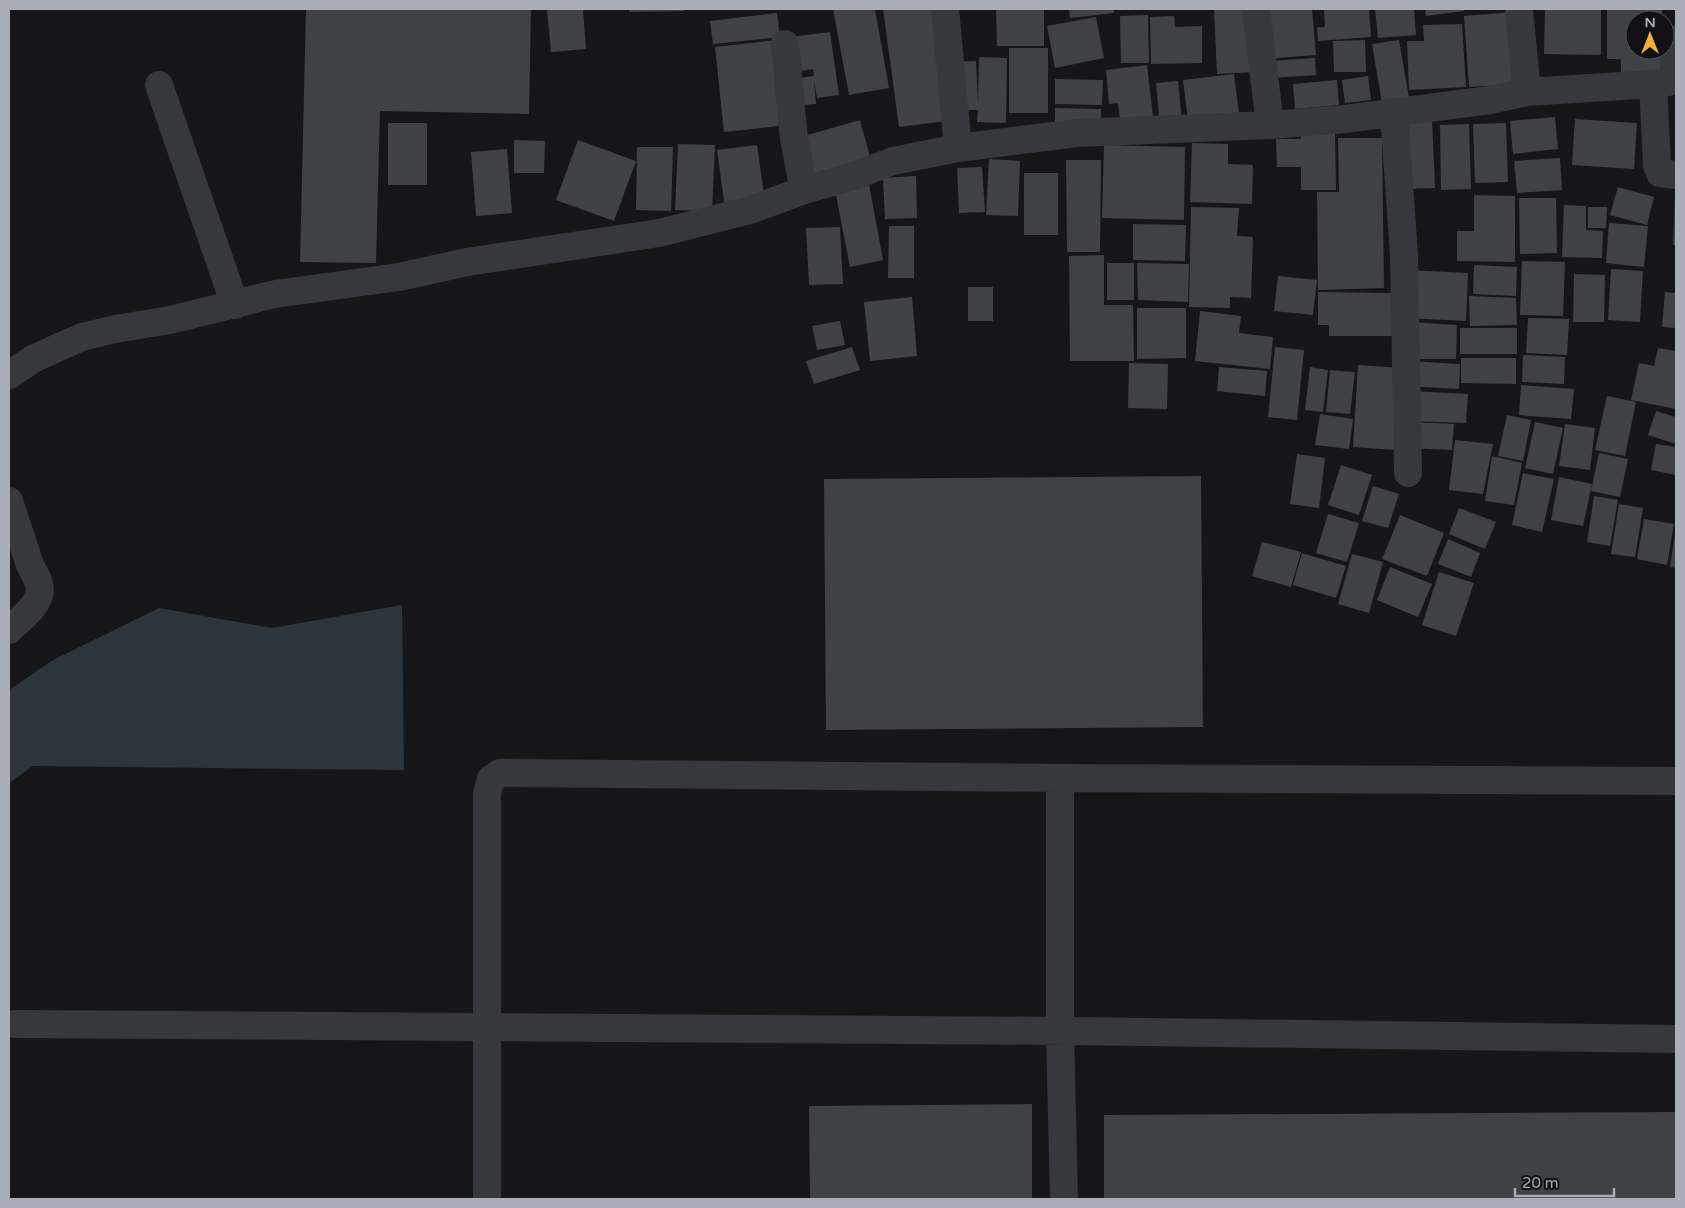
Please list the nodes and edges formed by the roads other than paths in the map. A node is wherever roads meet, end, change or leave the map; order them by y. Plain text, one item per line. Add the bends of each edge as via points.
1 (944, 9) edge
2 (1256, 9) edge
3 (1520, 9) edge
4 (1676, 40) edge
5 (785, 44) dead end
6 (1653, 84) junction
7 (159, 85) dead end
8 (1527, 92) junction
9 (1394, 113) junction
10 (1270, 125) junction
11 (958, 148) junction
12 (1676, 175) edge
13 (804, 190) junction
14 (235, 305) junction
15 (9, 375) edge
16 (1408, 473) dead end
17 (9, 501) edge
18 (9, 630) edge
19 (1060, 778) junction
20 (1676, 781) edge
21 (15, 1024) dead end
22 (488, 1026) junction
23 (1060, 1032) junction
24 (1676, 1039) edge
25 (487, 1199) edge
26 (1064, 1199) edge

1 - 11 street
2 - 10 street
3 - 8 street
4 - 6 street via 1674,78
5 - 13 street via 794,140
6 - 8 street
6 - 12 street via 1657,165 1660,173
7 - 14 street
8 - 9 street
9 - 10 street
9 - 16 street via 1404,254
10 - 11 street via 1077,133
11 - 13 street via 893,161
13 - 14 street via 750,210 659,233 467,262 399,277 275,294
14 - 15 street via 82,337 32,359
17 - 18 street via 40,593 36,602
19 - 20 street
19 - 22 street via 500,773 491,779 487,792
19 - 23 street
21 - 22 street
22 - 23 street
22 - 25 street
23 - 24 street
23 - 26 street

